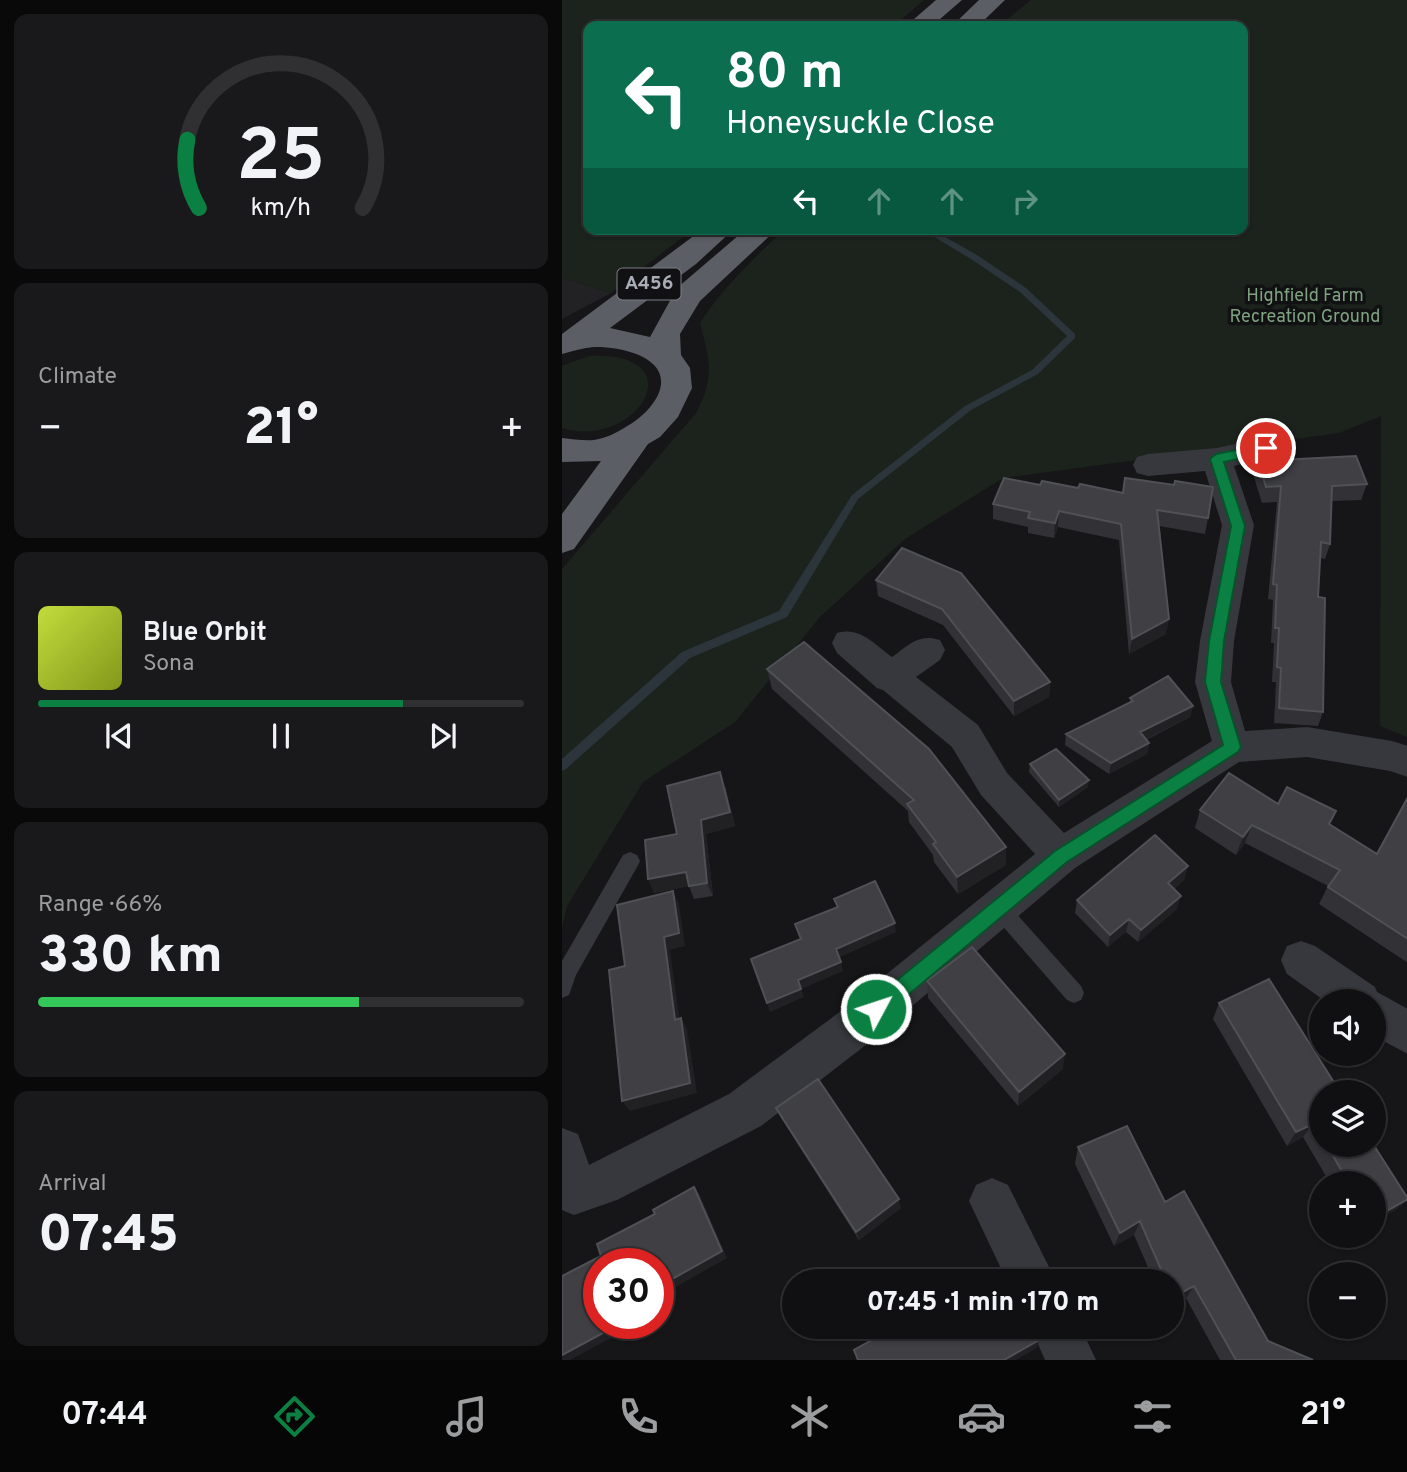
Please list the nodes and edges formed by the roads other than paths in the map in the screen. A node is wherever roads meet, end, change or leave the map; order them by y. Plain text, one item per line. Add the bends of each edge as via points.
1 (950, 0) edge
2 (993, 0) edge
3 (924, 21) edge
4 (970, 21) edge
5 (713, 235) edge
6 (756, 235) edge
7 (570, 341) edge
8 (666, 354) junction
9 (634, 440) junction
10 (1266, 448) dead end
11 (562, 450) edge
12 (1216, 459) junction
13 (1148, 465) dead end
14 (562, 540) edge
15 (849, 643) dead end
16 (928, 650) dead end
17 (889, 678) junction
18 (1232, 747) junction
19 (1407, 762) edge
20 (1061, 856) junction
21 (630, 861) dead end
22 (999, 908) junction
23 (1301, 961) dead end
24 (562, 988) edge
25 (1342, 989) edge
26 (1074, 993) dead end
27 (1386, 1019) edge
28 (1407, 1034) edge
29 (566, 1183) edge
30 (992, 1201) dead end
31 (1026, 1269) edge
32 (1060, 1339) edge
33 (1071, 1360) edge

1 - 3 highway
2 - 4 highway
5 - 7 highway, A456
6 - 8 highway, A456 via 687,295 665,334
7 - 8 highway via 613,337 641,342
8 - 9 highway via 677,375 675,400
9 - 11 highway via 601,449
9 - 14 highway
10 - 12 street
12 - 13 street
12 - 18 street via 1238,526 1213,682
15 - 17 street
16 - 17 street
17 - 20 street via 965,736 994,783
18 - 19 street via 1307,743
18 - 20 street
20 - 22 street
21 - 24 lane
22 - 26 lane
22 - 29 street via 745,1110 601,1184
23 - 25 street
27 - 28 street
30 - 31 street
32 - 33 street

